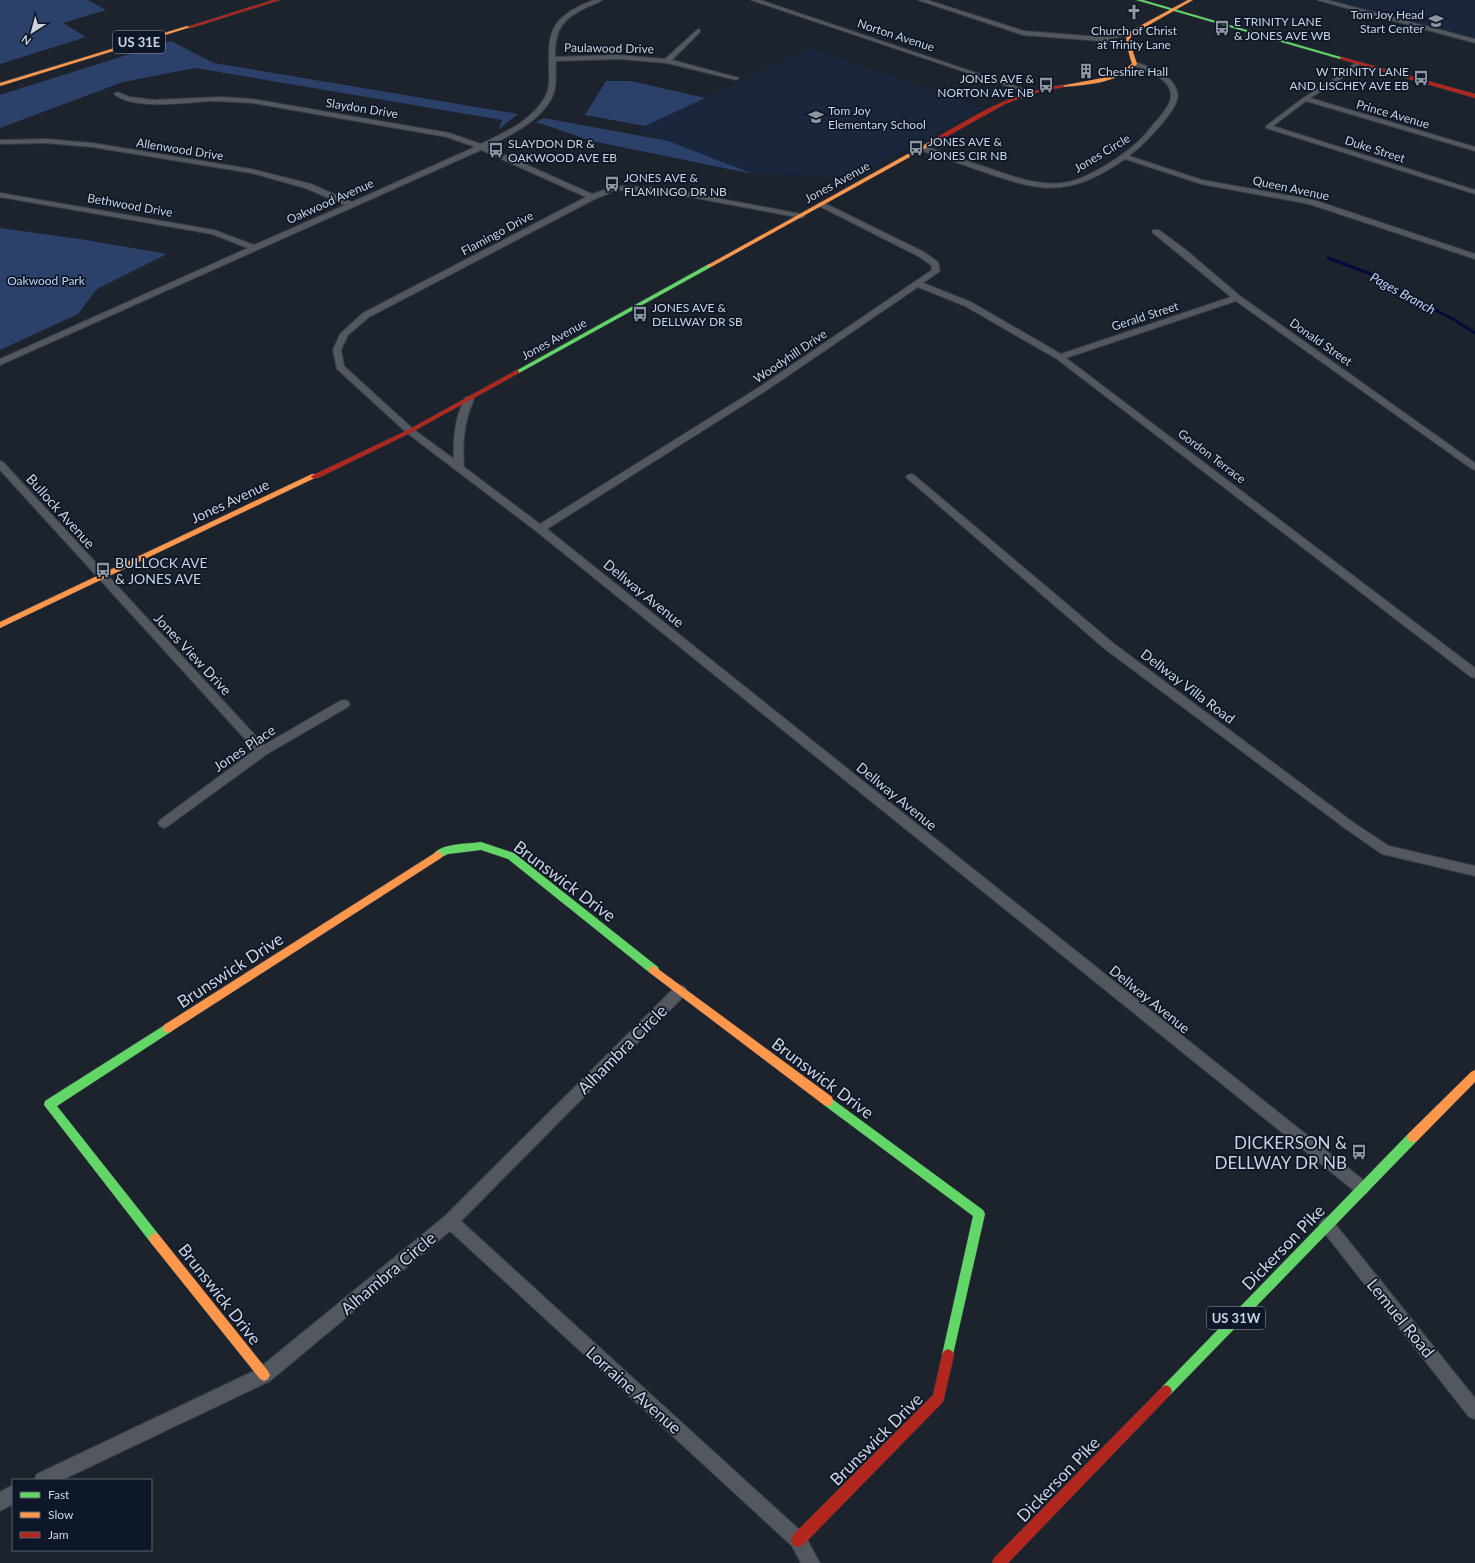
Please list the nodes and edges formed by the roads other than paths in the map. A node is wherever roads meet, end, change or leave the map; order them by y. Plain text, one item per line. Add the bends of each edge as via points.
1 (248, 0) edge
2 (278, 0) edge
3 (599, 0) edge
4 (754, 0) edge
5 (921, 0) edge
6 (1138, 0) edge
7 (1191, 0) edge
8 (1320, 0) edge
9 (1173, 10) junction
10 (698, 31) dead end
11 (1129, 34) junction
12 (1100, 38) junction
13 (1475, 41) edge
14 (1128, 48) junction
15 (53, 59) dead end
16 (553, 59) junction
17 (667, 61) junction
18 (1358, 63) junction
19 (1135, 64) junction
20 (736, 78) dead end
21 (0, 85) edge
22 (1030, 92) junction
23 (116, 94) dead end
24 (1475, 96) edge
25 (1305, 99) junction
26 (0, 142) edge
27 (480, 147) junction
28 (922, 148) junction
29 (1475, 149) edge
30 (1123, 156) junction
31 (1475, 192) edge
32 (0, 195) edge
33 (592, 197) junction
34 (822, 204) junction
35 (352, 205) junction
36 (800, 216) junction
37 (1156, 232) dead end
38 (254, 248) junction
39 (1475, 257) edge
40 (918, 284) junction
41 (1237, 298) junction
42 (1060, 357) junction
43 (0, 362) edge
44 (469, 399) junction
45 (410, 431) junction
46 (0, 464) edge
47 (1475, 467) edge
48 (459, 468) junction
49 (910, 477) dead end
50 (540, 529) junction
51 (102, 577) junction
52 (0, 625) edge
53 (1475, 674) edge
54 (344, 704) dead end
55 (263, 751) junction
56 (164, 823) dead end
57 (1475, 871) edge
58 (680, 991) junction
59 (1475, 1075) edge
60 (1362, 1188) junction
61 (450, 1221) junction
62 (1327, 1225) junction
63 (264, 1375) junction
64 (1475, 1411) edge
65 (45, 1479) edge
66 (12, 1495) edge
67 (0, 1502) edge
68 (798, 1540) junction
69 (812, 1563) edge
70 (999, 1563) edge

1 - 15 main road, US 31E
2 - 21 main road, US 31E
3 - 16 street, Oakwood Avenue via 578,10 555,30
4 - 22 street, Norton Avenue
5 - 12 street via 1023,33
6 - 9 main road
7 - 9 main road
8 - 13 street
9 - 11 main road
9 - 18 main road
10 - 17 street
11 - 12 street
11 - 14 main road via 1126,41
12 - 14 street
14 - 19 main road via 1135,56
16 - 17 street, Paulawood Drive via 618,57
16 - 27 street, Oakwood Avenue via 551,93 541,107 522,125
17 - 20 street, Paulawood Drive
18 - 24 main road
18 - 25 street
19 - 22 main road, Jones Avenue via 1125,73 1108,78
19 - 30 street, Jones Circle via 1167,81 1174,90 1174,97 1170,107 1143,141
22 - 28 main road, Jones Avenue via 1001,104
23 - 27 street, Slaydon Drive via 143,102 222,99 252,101 449,135
25 - 29 street, Prince Avenue
25 - 31 street, Duke Street via 1268,127
26 - 35 street, Allenwood Drive via 46,141 92,145 251,171 308,186
27 - 33 street, Slaydon Drive
27 - 35 street, Oakwood Avenue
28 - 30 street, Jones Circle via 1023,182 1054,186 1071,184 1088,177
28 - 34 main road, Jones Avenue
30 - 39 street, Queen Avenue via 1201,182 1311,202
32 - 38 street, Bethwood Drive via 214,232
33 - 36 street, Flamingo Drive via 616,188 664,190
33 - 45 street, Flamingo Drive via 366,315 344,334 337,350 340,367
34 - 36 main road, Jones Avenue
34 - 40 street, Woodyhill Drive via 922,254 935,264 936,271
35 - 38 street, Oakwood Avenue
36 - 44 main road, Jones Avenue
37 - 41 street, Donald Street
38 - 43 street, Oakwood Avenue
40 - 42 street, Gordon Terrace via 968,304
40 - 50 street, Woodyhill Drive via 764,388
41 - 42 street, Gerald Street
41 - 47 street, Donald Street
42 - 53 street, Gordon Terrace
44 - 45 main road, Jones Avenue
44 - 48 street via 460,422 457,447
45 - 48 street, Dellway Avenue
45 - 51 main road, Jones Avenue
46 - 51 street, Bullock Avenue
48 - 50 street, Dellway Avenue
49 - 57 street, Dellway Villa Road via 1109,646 1356,830 1386,850
50 - 60 street, Dellway Avenue
51 - 52 main road, Jones Avenue
51 - 55 street, Jones View Drive
54 - 55 street, Jones Place
55 - 56 street, Jones Place
58 - 61 street, Alhambra Circle
58 - 63 main road, Brunswick Drive via 511,856 482,846 446,850 49,1105
58 - 68 main road, Brunswick Drive via 979,1214 939,1398
59 - 60 main road, Dickerson Pike / US 31W
60 - 62 main road, Dickerson Pike / US 31W
61 - 63 street, Alhambra Circle
61 - 68 street, Lorraine Avenue
62 - 64 street, Lemuel Road
62 - 70 main road, Dickerson Pike / US 31W
63 - 65 street, Alhambra Circle
66 - 67 street
68 - 69 street, Lorraine Avenue

